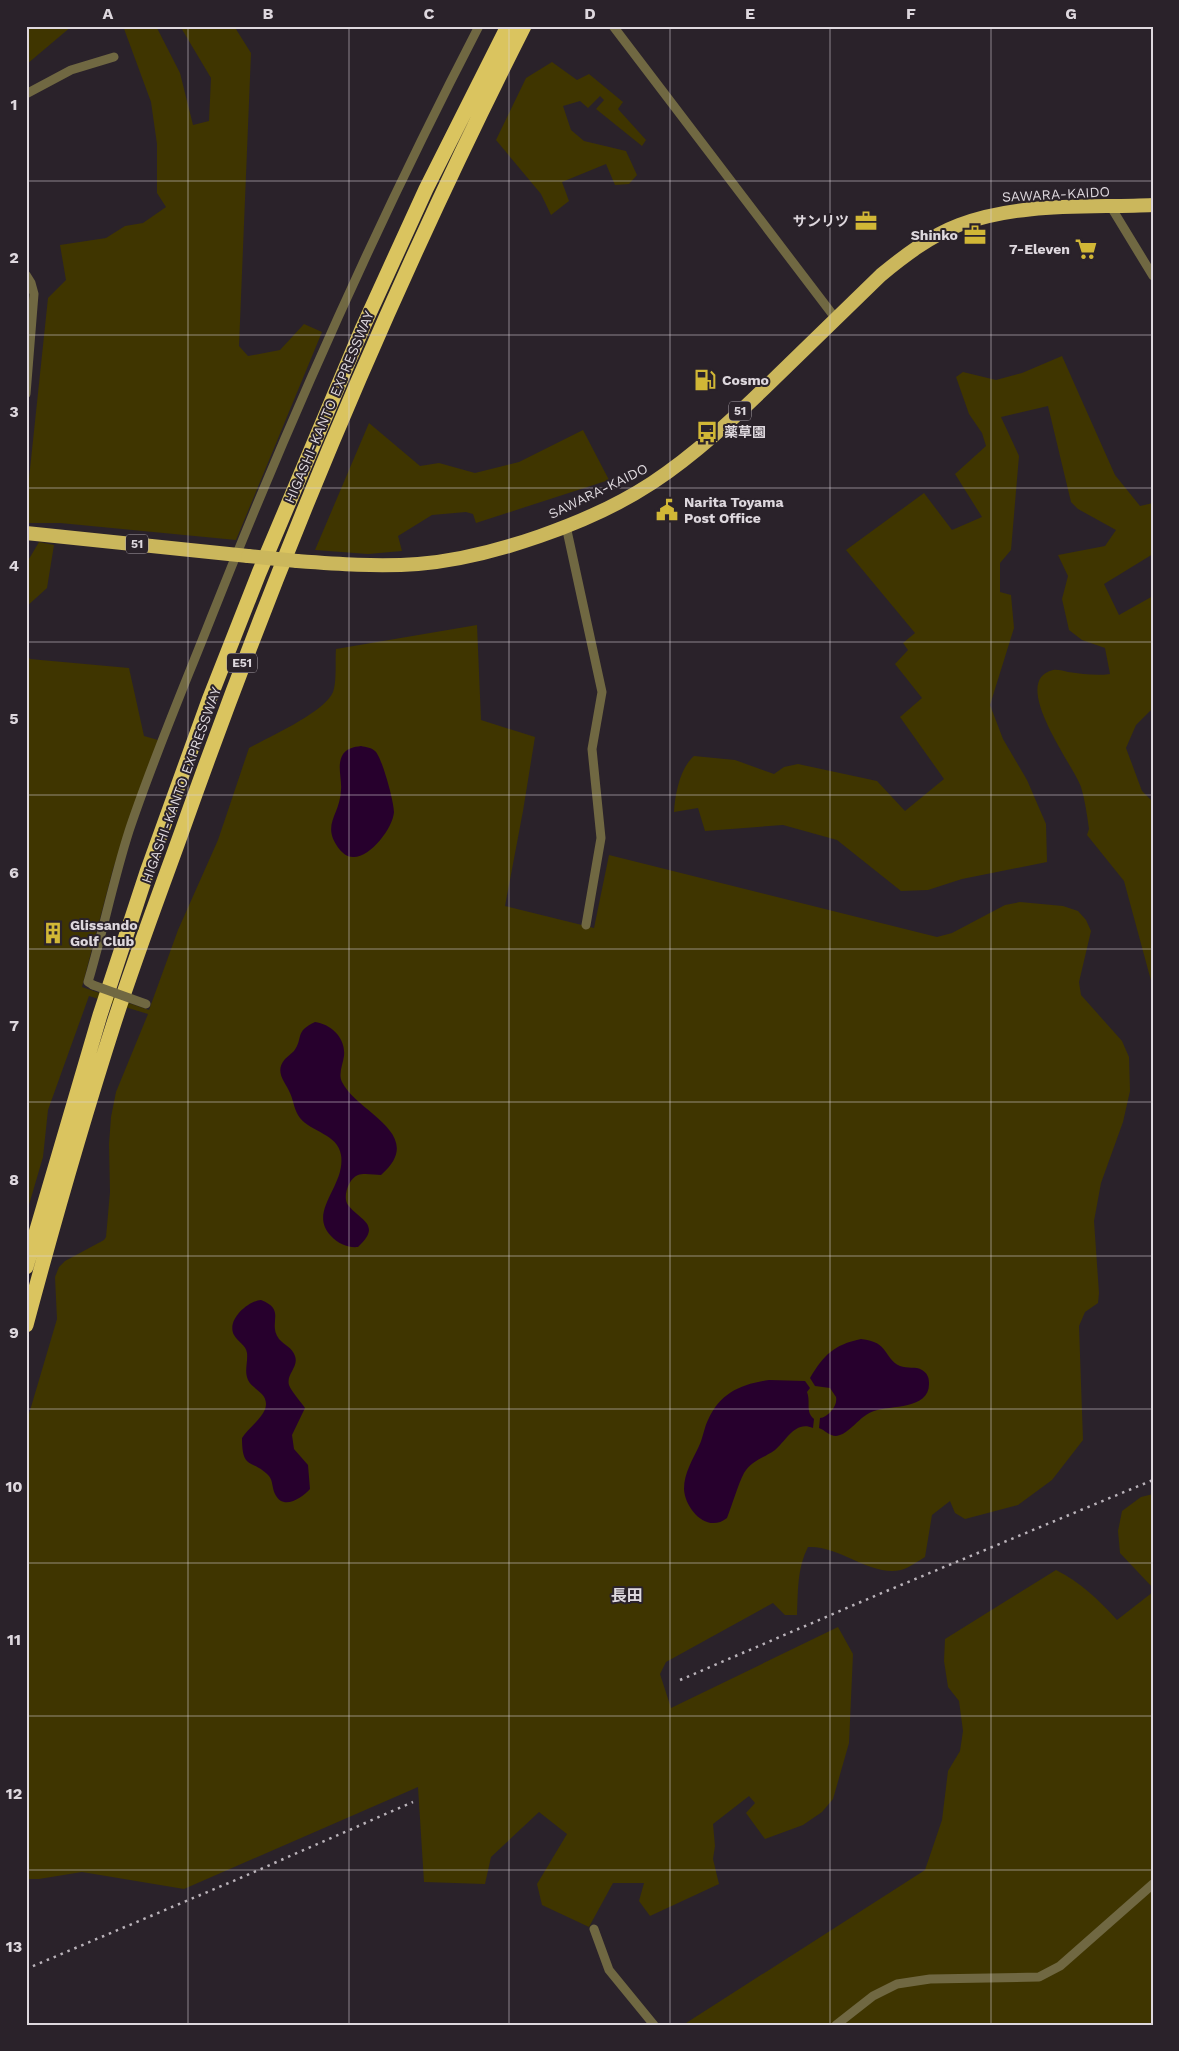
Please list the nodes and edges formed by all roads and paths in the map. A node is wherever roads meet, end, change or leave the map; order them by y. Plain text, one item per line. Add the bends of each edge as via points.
1 (479, 26) edge
2 (508, 26) edge
3 (524, 26) edge
4 (613, 26) edge
5 (114, 57) dead end
6 (26, 94) edge
7 (1153, 205) edge
8 (1110, 207) junction
9 (26, 275) edge
10 (1153, 276) edge
11 (836, 318) junction
12 (26, 394) edge
13 (566, 526) junction
14 (26, 533) edge
15 (242, 555) junction
16 (586, 925) dead end
17 (146, 1004) dead end
18 (26, 1267) edge
19 (26, 1325) edge
20 (1153, 1884) edge
21 (594, 1929) dead end
22 (654, 2025) edge
23 (836, 2025) edge

1 - 15 street via 346,298
2 - 18 highway, HIGASHI-KANTO EXPRESSWAY / E51 via 426,189 363,327 234,637 147,872 100,1015
3 - 19 highway, HIGASHI-KANTO EXPRESSWAY / E51 via 378,332 251,640 115,1019
4 - 11 street
5 - 6 street via 71,70
7 - 8 highway, SAWARA-KAIDO / 51
8 - 10 street
8 - 11 highway, SAWARA-KAIDO / 51 via 1019,210 957,226 899,260
9 - 12 street via 34,294
11 - 13 highway, SAWARA-KAIDO / 51 via 730,421 679,464 651,484
13 - 15 highway, SAWARA-KAIDO / 51, bridge via 511,545 418,564 349,565
13 - 16 street via 602,692 592,749 601,838
14 - 15 highway, SAWARA-KAIDO / 51
15 - 17 street, bridge via 129,832 88,982
20 - 23 street via 1060,1966 1039,1977 930,1979 897,1984 873,1996
21 - 22 street via 608,1970

